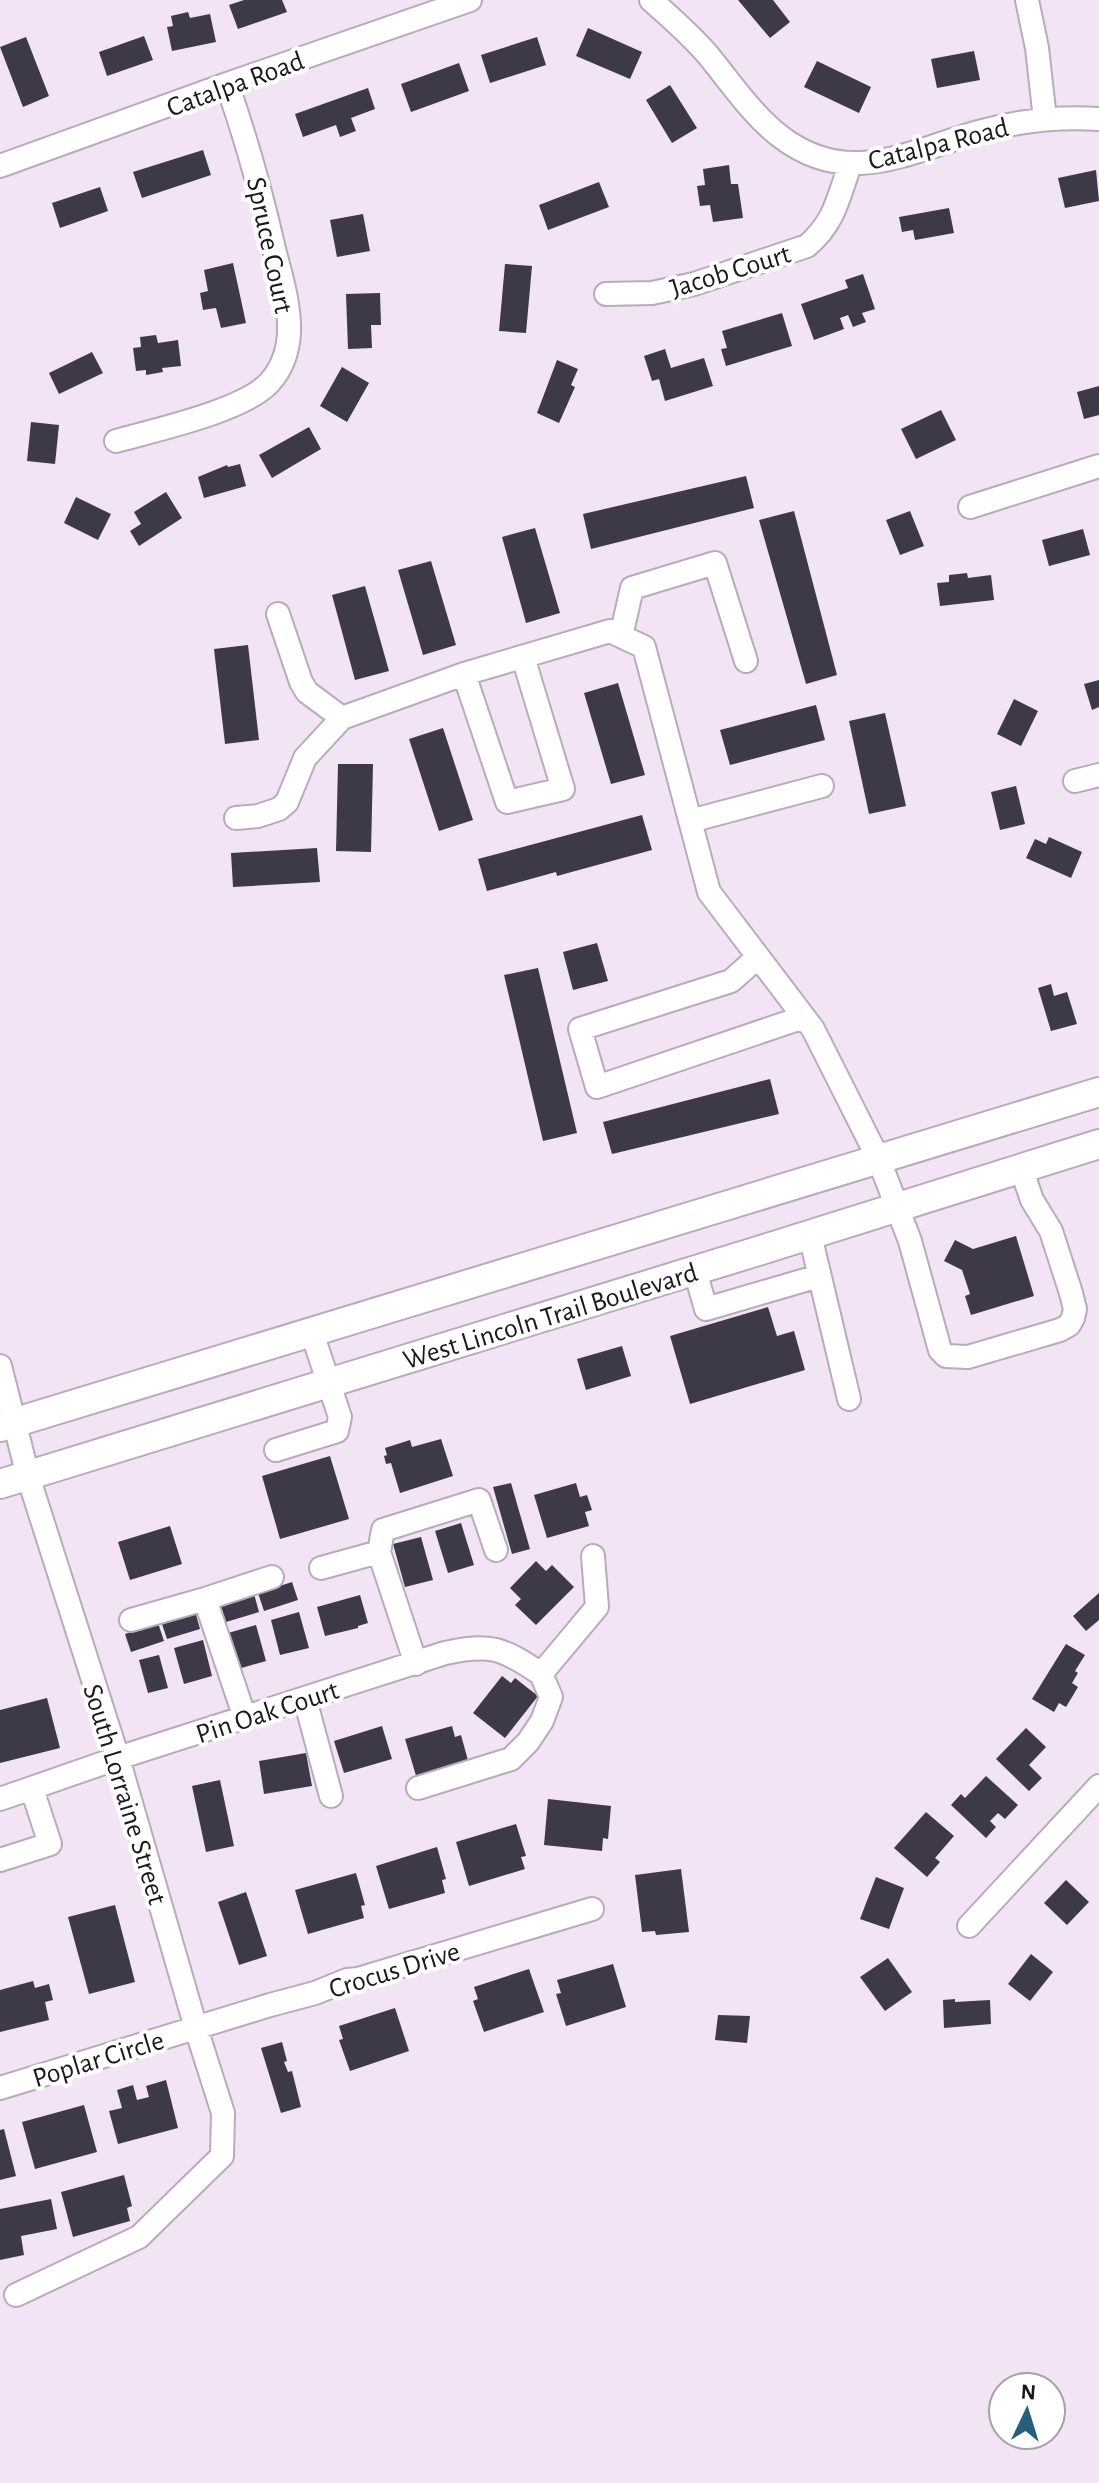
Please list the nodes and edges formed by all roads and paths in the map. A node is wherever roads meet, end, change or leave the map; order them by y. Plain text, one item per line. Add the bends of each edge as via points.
1 (470, 0) edge
2 (651, 0) edge
3 (1027, 0) edge
4 (227, 84) junction
5 (1045, 119) junction
6 (1099, 119) edge
7 (850, 165) junction
8 (0, 166) edge
9 (606, 294) dead end
10 (116, 441) dead end
11 (1099, 466) edge
12 (970, 507) dead end
13 (278, 614) dead end
14 (621, 636) junction
15 (523, 657) junction
16 (746, 661) dead end
17 (464, 674) junction
18 (342, 718) junction
19 (1099, 775) edge
20 (1075, 781) dead end
21 (822, 786) dead end
22 (236, 818) dead end
23 (690, 821) junction
24 (758, 957) junction
25 (804, 1017) junction
26 (1099, 1092) edge
27 (1099, 1144) edge
28 (879, 1160) junction
29 (1021, 1168) junction
30 (896, 1208) junction
31 (810, 1235) junction
32 (695, 1271) junction
33 (819, 1276) junction
34 (312, 1333) junction
35 (0, 1366) edge
36 (328, 1383) junction
37 (849, 1399) dead end
38 (8, 1425) edge
39 (276, 1450) dead end
40 (28, 1476) junction
41 (0, 1484) edge
42 (496, 1550) dead end
43 (379, 1552) junction
44 (593, 1556) dead end
45 (321, 1568) dead end
46 (272, 1577) dead end
47 (205, 1599) junction
48 (131, 1620) dead end
49 (416, 1664) junction
50 (541, 1674) junction
51 (305, 1699) junction
52 (245, 1718) junction
53 (118, 1758) junction
54 (1099, 1786) edge
55 (418, 1788) dead end
56 (32, 1789) junction
57 (331, 1796) dead end
58 (0, 1799) edge
59 (0, 1860) edge
60 (592, 1909) dead end
61 (969, 1926) dead end
62 (196, 2028) junction
63 (0, 2088) edge
64 (16, 2295) dead end

1 - 4 street, Catalpa Road
2 - 7 street, Catalpa Road via 687,32 779,136 825,161
3 - 5 street
4 - 8 street, Catalpa Road
4 - 10 street, Spruce Court via 250,150 282,279 287,351 268,384 237,405
5 - 6 street, Catalpa Road
5 - 7 street, Catalpa Road via 978,132 876,163
7 - 9 street, Jacob Court via 830,222 807,246 694,284 652,293
11 - 12 street
13 - 18 street via 307,692
14 - 15 street via 610,631
14 - 16 street via 632,588 715,563
14 - 23 street via 644,647
15 - 17 street
15 - 17 street via 563,789 507,802
17 - 18 street
18 - 22 street via 305,758 287,802 258,816
19 - 20 street
21 - 23 street
23 - 24 street via 709,892
24 - 25 street
24 - 25 street via 731,981 580,1029 597,1087
25 - 28 street
26 - 28 main road, West Lincoln Trail Boulevard
27 - 29 main road, West Lincoln Trail Boulevard
28 - 30 street
28 - 34 main road, West Lincoln Trail Boulevard
29 - 30 main road, West Lincoln Trail Boulevard
29 - 30 street via 1051,1231 1075,1309 1069,1325 1060,1330 968,1357 946,1356
30 - 31 main road, West Lincoln Trail Boulevard
31 - 32 main road, West Lincoln Trail Boulevard
31 - 33 street
32 - 33 street via 706,1309
32 - 36 main road, West Lincoln Trail Boulevard
33 - 37 street
34 - 36 street
34 - 38 main road, West Lincoln Trail Boulevard
35 - 38 street, South Lorraine Street
36 - 39 street via 340,1417 337,1431
36 - 40 main road, West Lincoln Trail Boulevard
38 - 40 street, South Lorraine Street
40 - 41 main road, West Lincoln Trail Boulevard
40 - 53 street, South Lorraine Street
42 - 43 street via 479,1500 383,1530
43 - 45 street
43 - 49 street
44 - 50 street via 597,1607
46 - 47 street
47 - 48 street
47 - 52 street
49 - 50 street, Pin Oak Court via 475,1647 499,1650
49 - 51 street, Pin Oak Court
50 - 55 street via 551,1697 542,1721 511,1759
51 - 52 street, Pin Oak Court
51 - 57 street
52 - 53 street, Pin Oak Court
53 - 56 street, Pin Oak Court
53 - 62 street, South Lorraine Street
54 - 61 street
56 - 58 street, Pin Oak Court
56 - 59 street via 50,1844
60 - 62 street, Crocus Drive
62 - 63 street, Poplar Circle
62 - 64 street, South Lorraine Street via 223,2113 222,2156 139,2237

